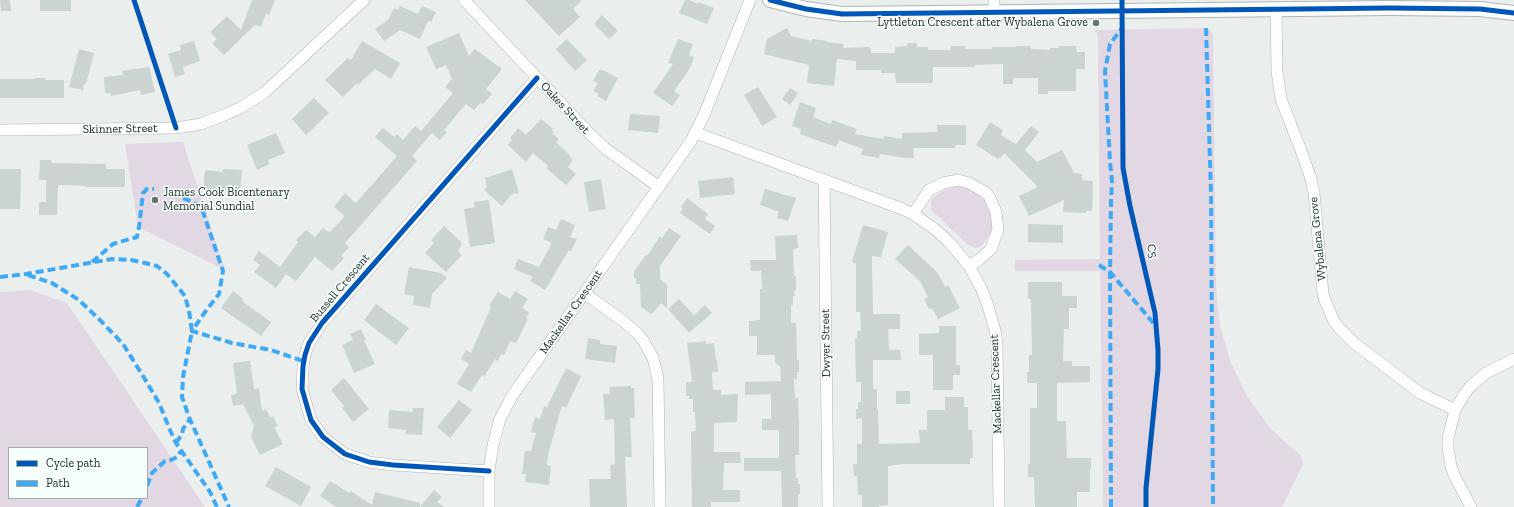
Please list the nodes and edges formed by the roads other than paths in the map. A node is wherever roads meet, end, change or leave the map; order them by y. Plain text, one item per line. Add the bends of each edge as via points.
1 (364, 0) edge
2 (464, 0) edge
3 (750, 0) edge
4 (770, 0) edge
5 (1390, 4) edge
6 (994, 6) edge
7 (1276, 9) junction
8 (1514, 13) edge
9 (537, 78) junction
10 (0, 130) edge
11 (696, 132) junction
12 (824, 179) junction
13 (659, 187) junction
14 (913, 214) junction
15 (969, 266) junction
16 (584, 293) junction
17 (1514, 359) edge
18 (1455, 410) junction
19 (489, 471) junction
20 (489, 507) edge
21 (660, 507) edge
22 (828, 507) edge
23 (999, 507) edge
24 (1471, 507) edge

1 - 10 street, Skinner Street via 264,92 240,108 201,124 176,128
2 - 9 street, Oakes Street
3 - 11 street, Mackellar Crescent
4 - 6 street via 842,14
5 - 7 street
5 - 8 street
6 - 7 street via 1139,11
7 - 18 street, Wybalena Grove via 1277,71 1281,99 1311,179 1323,294 1334,321 1354,343 1420,393
9 - 13 street, Oakes Street via 606,149
9 - 19 street, Bussell Crescent via 322,323 309,343 303,366 302,389 311,420 323,437 345,454 369,462 393,465
11 - 12 street, Mackellar Crescent
11 - 13 street, Mackellar Crescent
12 - 14 street, Mackellar Crescent
12 - 22 street, Dwyer Street
13 - 16 street, Mackellar Crescent
14 - 15 street, Mackellar Crescent via 936,230
14 - 15 street via 930,190 943,183 958,180 985,192 996,212 998,230 991,249
15 - 23 street, Mackellar Crescent via 987,303 997,345
16 - 19 street, Mackellar Crescent via 512,396 498,426
16 - 21 street via 637,333 653,358 658,378
17 - 18 street via 1486,374 1471,386
18 - 24 street via 1448,448 1454,475
19 - 20 street, Mackellar Crescent

